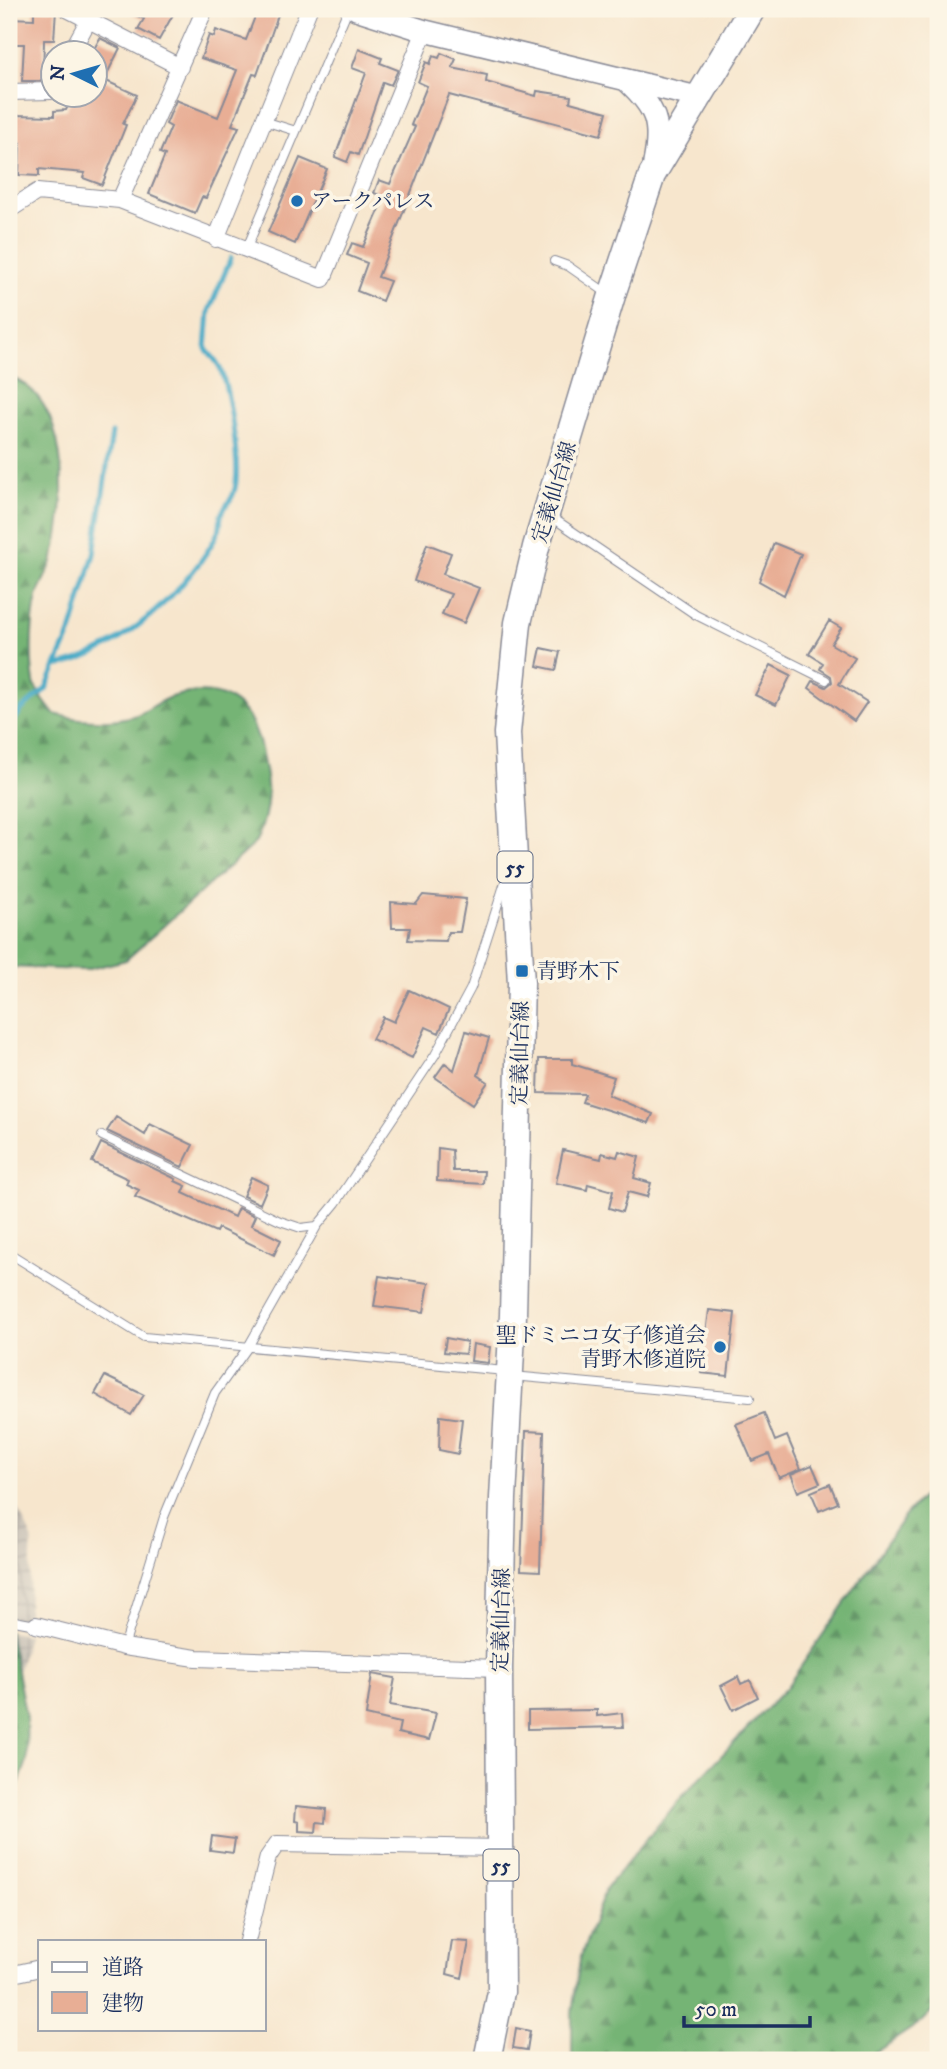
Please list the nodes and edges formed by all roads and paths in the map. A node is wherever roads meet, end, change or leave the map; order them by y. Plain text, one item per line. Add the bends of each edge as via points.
1 (67, 9) edge
2 (205, 9) edge
3 (309, 9) edge
4 (348, 9) edge
5 (356, 9) edge
6 (752, 9) edge
7 (88, 21) junction
8 (425, 31) junction
9 (79, 38) edge
10 (180, 67) junction
11 (625, 79) junction
12 (38, 91) edge
13 (9, 92) edge
14 (697, 97) junction
15 (264, 121) junction
16 (296, 131) junction
17 (652, 175) junction
18 (120, 200) junction
19 (9, 210) edge
20 (216, 239) junction
21 (246, 250) junction
22 (554, 261) dead end
23 (612, 296) junction
24 (547, 513) junction
25 (826, 680) dead end
26 (514, 854) junction
27 (102, 1136) dead end
28 (317, 1227) junction
29 (9, 1253) edge
30 (248, 1347) junction
31 (510, 1373) junction
32 (750, 1398) dead end
33 (9, 1620) edge
34 (36, 1625) joint
35 (124, 1647) junction
36 (499, 1668) junction
37 (501, 1848) junction
38 (247, 1940) edge
39 (38, 1968) edge
40 (9, 1975) edge
41 (487, 2060) edge

1 - 7 street
2 - 10 street
3 - 15 street
4 - 16 lane
5 - 8 street
6 - 14 main road, 定義仙台線 / 55
7 - 9 street
7 - 10 street
8 - 11 street
8 - 21 street via 323,279
10 - 18 street
11 - 14 street
11 - 17 street via 645,98 657,120 659,137
12 - 13 street
14 - 17 main road, 定義仙台線 / 55
15 - 16 lane
15 - 20 street
16 - 21 lane
17 - 23 main road, 定義仙台線 / 55
18 - 19 street via 37,192
18 - 20 street
20 - 21 street
22 - 23 lane
23 - 24 main road, 定義仙台線 / 55
24 - 25 lane via 696,615
24 - 26 main road, 定義仙台線 / 55 via 518,623 513,669 507,733
26 - 28 lane via 471,988 435,1055
26 - 31 main road, 定義仙台線 / 55 via 521,983
27 - 28 lane via 280,1221 301,1228
28 - 30 lane
29 - 30 lane via 144,1337
30 - 31 lane
30 - 35 lane via 215,1393 179,1480
31 - 32 lane
31 - 36 main road, 定義仙台線 / 55
33 - 34 lane
34 - 35 street
35 - 36 street via 196,1658
36 - 37 main road, 定義仙台線 / 55
37 - 38 street via 277,1844 268,1857
37 - 41 main road, 定義仙台線 / 55 via 501,1992
39 - 40 street

